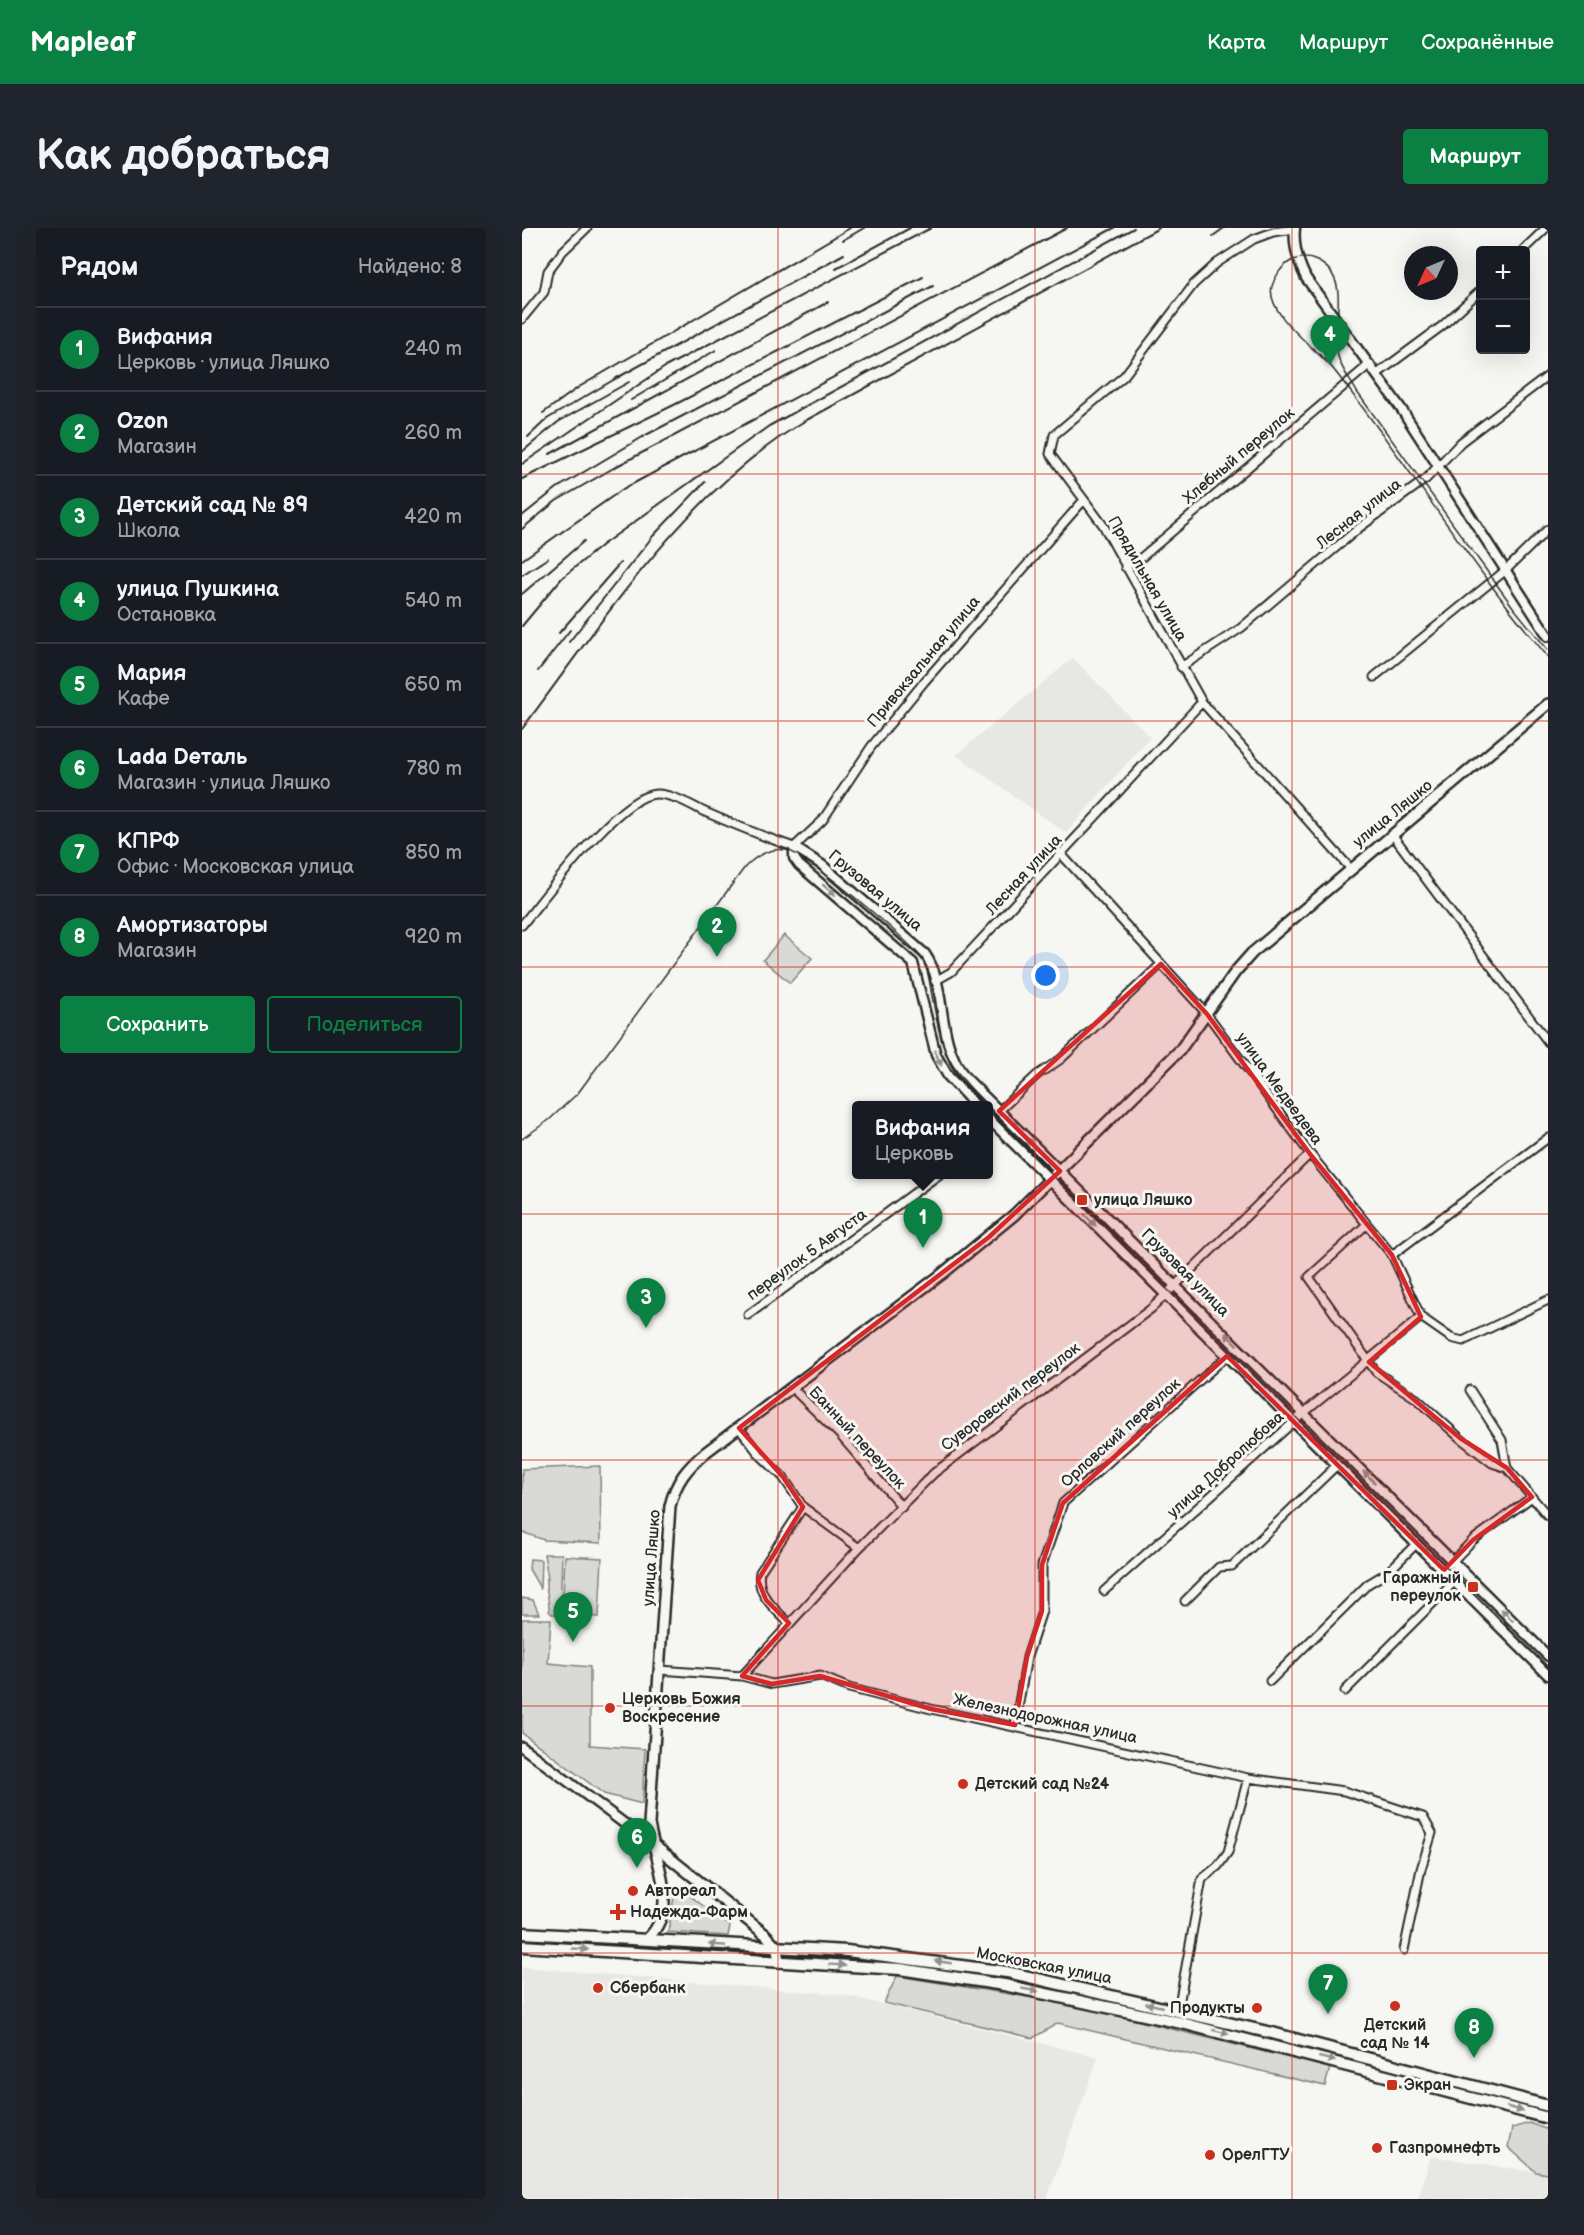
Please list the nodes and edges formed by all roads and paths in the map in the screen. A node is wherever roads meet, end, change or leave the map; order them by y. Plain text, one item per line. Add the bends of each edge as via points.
1 (587, 228) edge
2 (1546, 228) edge
3 (1295, 229) edge
4 (1527, 246) edge
5 (1476, 295) edge
6 (522, 319) edge
7 (1370, 364) junction
8 (1377, 374) junction
9 (1548, 376) edge
10 (1438, 465) junction
11 (1083, 501) junction
12 (1548, 529) edge
13 (1125, 567) junction
14 (1506, 570) junction
15 (1545, 629) edge
16 (1548, 636) edge
17 (1182, 667) junction
18 (1374, 677) dead end
19 (1202, 702) junction
20 (1548, 704) edge
21 (1392, 834) junction
22 (794, 847) junction
23 (1061, 854) junction
24 (1350, 868) junction
25 (522, 925) edge
26 (1161, 964) junction
27 (935, 981) junction
28 (1207, 1014) junction
29 (1548, 1042) edge
30 (971, 1101) edge
31 (989, 1101) edge
32 (993, 1105) edge
33 (999, 1111) junction
34 (993, 1127) edge
35 (1548, 1138) edge
36 (1310, 1154) junction
37 (1060, 1171) junction
38 (933, 1179) edge
39 (1050, 1181) junction
40 (1366, 1225) junction
41 (1392, 1255) junction
42 (1177, 1286) junction
43 (1166, 1296) junction
44 (1548, 1300) edge
45 (748, 1315) dead end
46 (1421, 1317) junction
47 (1227, 1356) junction
48 (1369, 1362) junction
49 (792, 1388) junction
50 (1470, 1390) dead end
51 (1305, 1412) junction
52 (1294, 1422) junction
53 (739, 1428) junction
54 (1337, 1464) junction
55 (1507, 1468) junction
56 (1532, 1497) junction
57 (902, 1506) junction
58 (803, 1507) junction
59 (1548, 1516) edge
60 (1416, 1544) junction
61 (859, 1548) junction
62 (1453, 1560) junction
63 (1444, 1570) junction
64 (1455, 1581) junction
65 (1104, 1591) dead end
66 (1185, 1601) dead end
67 (789, 1623) junction
68 (1548, 1656) edge
69 (660, 1670) junction
70 (1548, 1675) edge
71 (742, 1676) junction
72 (1270, 1681) dead end
73 (1345, 1691) dead end
74 (1015, 1725) junction
75 (522, 1747) edge
76 (1248, 1778) junction
77 (653, 1845) junction
78 (522, 1933) edge
79 (647, 1939) junction
80 (522, 1946) edge
81 (776, 1946) junction
82 (1404, 1950) dead end
83 (779, 1960) junction
84 (1178, 2010) junction
85 (1271, 2039) junction
86 (1548, 2106) edge
87 (1548, 2118) edge

1 - 6 street via 548,271 544,292
2 - 4 street
3 - 7 street via 1298,258 1306,278
3 - 11 street, Прядильная улица via 1254,239 1218,263 1170,312 1124,376 1054,435 1050,453
5 - 8 street via 1442,326
7 - 8 street
7 - 13 street, Хлебный переулок via 1142,557
8 - 10 street
9 - 10 street, Лесная улица via 1461,442
10 - 14 street
10 - 17 street, Лесная улица via 1426,479 1359,528 1241,628
11 - 13 street, Прядильная улица via 1103,525
11 - 22 street, Привокзальная улица via 924,682 871,747 822,821
12 - 14 street
13 - 17 street, Прядильная улица
14 - 15 street
14 - 18 street
15 - 16 street
17 - 19 street, Прядильная улица
19 - 23 street, Лесная улица
19 - 24 street, Прядильная улица
20 - 21 main road, улица Ляшко
21 - 24 main road, улица Ляшко
21 - 29 street
22 - 25 street via 674,798 657,793 642,797 595,836
22 - 27 street, Грузовая улица via 822,865 918,947 930,961
22 -> 30 street, Грузовая улица via 799,865 913,963 936,1055 948,1076
23 - 26 street, улица Медведева
23 - 27 street, Лесная улица via 951,972
24 - 28 main road, улица Ляшко via 1252,953
26 - 28 street, улица Медведева
26 - 33 street via 1061,1059 1036,1075
27 - 31 street, Грузовая улица via 953,1061
28 - 36 street, улица Медведева
28 - 37 main road, улица Ляшко via 1180,1050
32 - 33 street, Грузовая улица
37 -> 33 street, Грузовая улица
34 - 39 street, Грузовая улица
35 - 41 street
36 - 40 street, улица Медведева
36 - 42 street, Суворовский переулок
37 - 39 main road, улица Ляшко
37 - 42 street, Грузовая улица
38 - 45 street, переулок 5 Августа
39 -> 43 street, Грузовая улица
39 - 49 main road, улица Ляшко via 989,1237
40 - 41 street, улица Медведева
40 - 48 street via 1309,1277
41 - 46 street, улица Медведева
42 - 43 street, Суворовский переулок
51 -> 42 street, Грузовая улица
43 - 47 street, Грузовая улица
43 - 57 street, Суворовский переулок via 934,1473
44 - 46 street, улица Медведева via 1463,1341 1451,1338
46 - 48 street, улица Добролюбова
47 - 52 street, Грузовая улица
47 - 74 street, Орловский переулок via 1063,1503 1042,1564 1042,1611 1027,1657
48 - 51 street, улица Добролюбова
48 - 55 street via 1383,1378 1417,1399 1460,1438 1492,1462
49 - 53 main road, улица Ляшко
49 - 57 street, Банный переулок via 839,1434
50 - 55 street via 1503,1440
51 - 52 street, улица Добролюбова
62 -> 51 street, Грузовая улица
52 - 54 street, Грузовая улица
52 - 65 street, улица Добролюбова
53 - 58 street via 783,1477
53 - 69 main road, улица Ляшко via 694,1462 678,1479 674,1490
54 - 60 street, Грузовая улица
54 - 66 street via 1232,1566 1219,1567
55 - 56 street
56 - 59 street
56 - 62 street via 1473,1540
57 - 61 street, Суворовский переулок
58 - 61 street
58 - 67 street via 758,1580 766,1600
60 - 63 street, Грузовая улица
60 - 72 street via 1388,1572 1368,1584
61 - 67 street, Суворовский переулок
62 - 63 street
68 -> 62 street, Грузовая улица
63 - 64 street, Грузовая улица
64 - 70 street, Грузовая улица
64 - 73 street
67 - 71 street, Суворовский переулок
69 - 71 street, Железнодорожная улица
69 - 77 main road, улица Ляшко via 649,1824
71 - 74 street, Железнодорожная улица via 772,1684 820,1676 849,1688
74 - 76 street, Железнодорожная улица
75 - 77 street
76 - 82 street, Железнодорожная улица via 1344,1791 1423,1817 1432,1833
76 - 84 street via 1228,1852 1202,1879
77 - 79 main road, улица Ляшко via 662,1869 664,1892 659,1921
77 - 81 main road
78 - 79 main road, Московская улица
81 -> 79 main road, Московская улица
80 -> 83 main road, Московская улица
81 - 83 main road
84 -> 81 main road, Московская улица via 984,1968 901,1956
83 -> 85 main road, Московская улица via 900,1970 1004,1985
84 - 85 main road, Московская улица
85 - 86 main road, Московская улица
85 -> 87 main road, Московская улица

